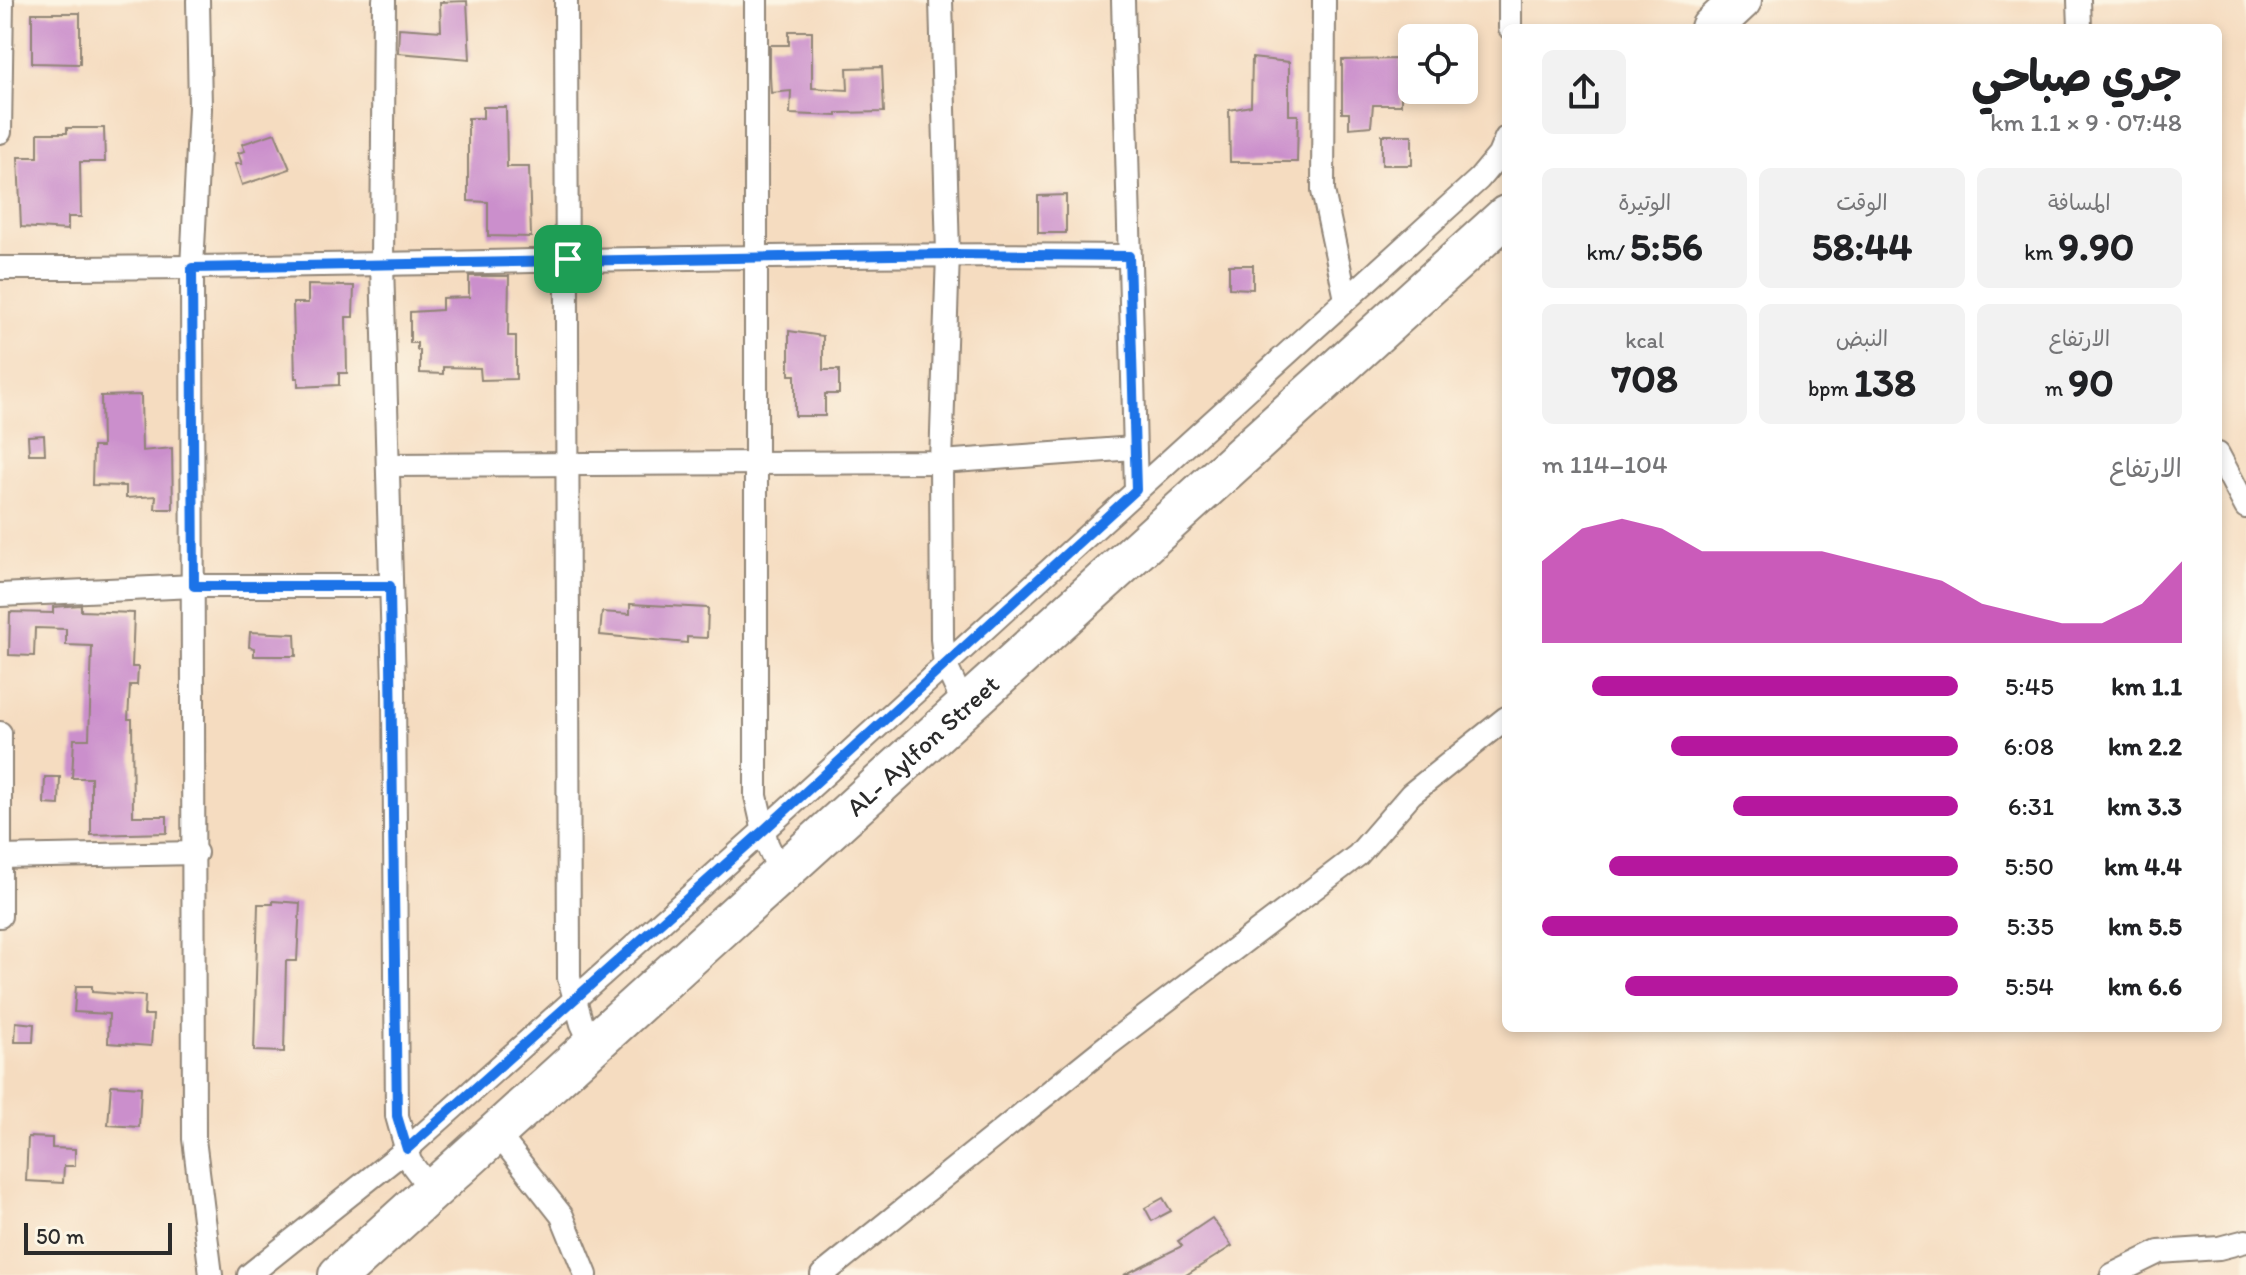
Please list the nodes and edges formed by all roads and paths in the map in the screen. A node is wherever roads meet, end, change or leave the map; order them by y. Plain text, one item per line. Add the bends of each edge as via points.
1 (2, 0) edge
2 (198, 0) edge
3 (384, 0) edge
4 (566, 0) edge
5 (756, 0) edge
6 (941, 0) edge
7 (1123, 0) edge
8 (1324, 0) edge
9 (1510, 0) edge
10 (1741, 0) edge
11 (2079, 0) edge
12 (1510, 24) edge
13 (1715, 24) edge
14 (2080, 24) edge
15 (0, 132) edge
16 (1502, 148) edge
17 (1502, 220) edge
18 (948, 254) junction
19 (753, 255) junction
20 (1129, 256) junction
21 (568, 259) junction
22 (382, 264) junction
23 (0, 268) edge
24 (192, 268) junction
25 (1346, 299) junction
26 (1134, 448) junction
27 (941, 462) junction
28 (2222, 462) edge
29 (570, 464) junction
30 (388, 465) junction
31 (756, 465) junction
32 (1136, 490) junction
33 (2246, 507) edge
34 (194, 586) junction
35 (390, 586) junction
36 (0, 595) edge
37 (945, 664) junction
38 (965, 707) junction
39 (1502, 721) edge
40 (0, 733) edge
41 (764, 830) junction
42 (196, 853) junction
43 (1, 857) edge
44 (781, 874) junction
45 (0, 916) edge
46 (574, 1000) junction
47 (592, 1045) junction
48 (497, 1133) junction
49 (407, 1149) junction
50 (432, 1191) junction
51 (2246, 1241) edge
52 (211, 1275) edge
53 (249, 1275) edge
54 (339, 1275) edge
55 (586, 1275) edge
56 (822, 1275) edge
57 (2112, 1275) edge

1 - 15 street
2 - 24 street via 200,108
3 - 22 street
4 - 21 street
5 - 19 street
6 - 18 street
7 - 20 street
8 - 25 street via 1323,191
9 - 12 street
10 - 13 highway
11 - 14 street
16 - 25 street via 1479,179
17 - 38 highway, AL- Aylfon Street
18 - 19 street
18 - 20 street
18 - 27 street
19 - 21 street
19 - 31 street
20 - 26 street
21 - 22 street
21 - 29 street
22 - 24 street
22 - 30 street
23 - 24 street
24 - 34 street
25 - 32 street
26 - 27 street
26 - 32 street
27 - 31 street
27 - 37 street
28 - 33 street
29 - 30 street
29 - 31 street
29 - 46 street via 569,978
30 - 35 street
31 - 41 street via 756,796
32 - 37 street
34 - 35 street
34 - 36 street
34 - 42 street
35 - 49 street via 397,1116
37 - 38 street
37 - 41 street
38 - 44 highway, AL- Aylfon Street
39 - 56 street via 1411,794 1358,855 1108,1045
40 - 43 street
41 - 44 street
41 - 46 street
42 - 43 street
42 - 52 street via 194,1139
43 - 45 street
44 - 47 highway, AL- Aylfon Street
46 - 47 street
46 - 49 street
47 - 48 highway, AL- Aylfon Street
48 - 50 highway, AL- Aylfon Street
48 - 55 street via 562,1216
49 - 50 street via 410,1162
49 - 53 street
50 - 54 highway, AL- Aylfon Street
51 - 57 street via 2169,1250

